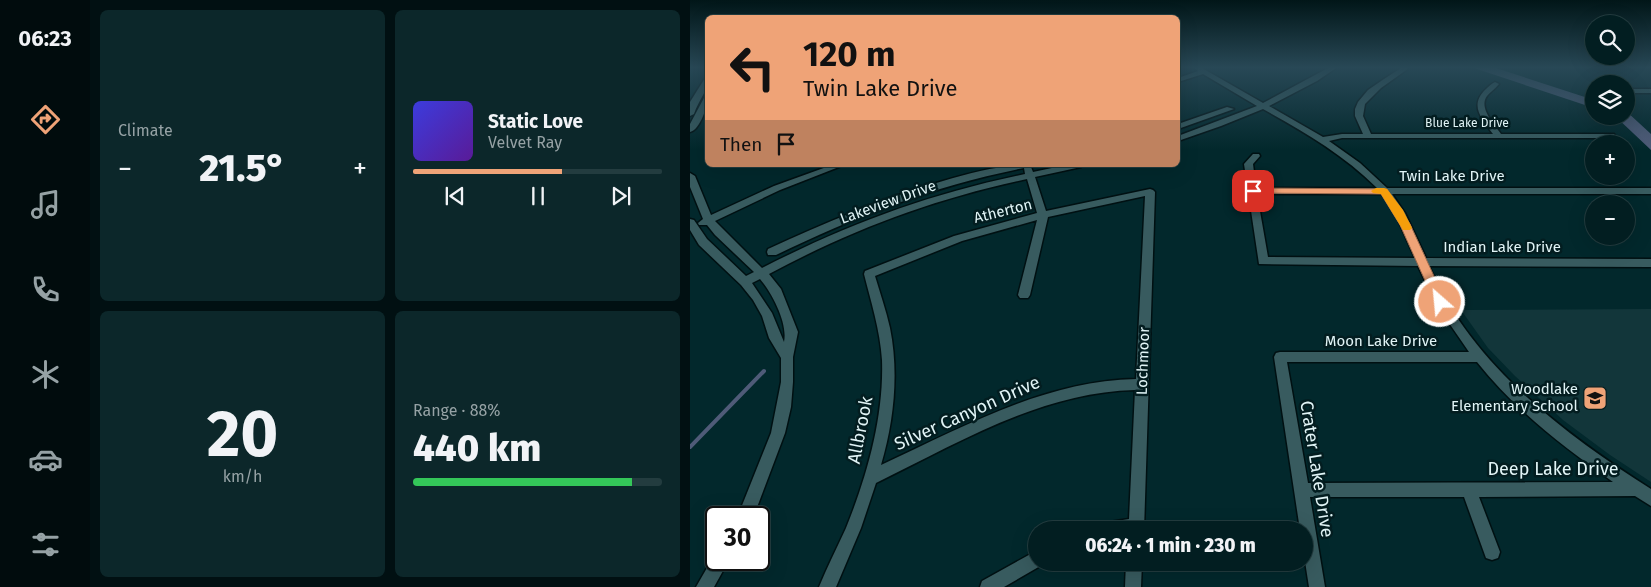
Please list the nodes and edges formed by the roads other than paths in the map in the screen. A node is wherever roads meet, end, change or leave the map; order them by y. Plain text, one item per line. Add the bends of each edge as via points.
1 (698, 95) edge
2 (1245, 95) edge
3 (1283, 95) edge
4 (1368, 95) edge
5 (1485, 95) edge
6 (705, 103) edge
7 (1264, 106) junction
8 (1230, 109) dead end
9 (690, 114) edge
10 (1180, 126) edge
11 (690, 130) edge
12 (1368, 135) junction
13 (1499, 136) junction
14 (1585, 136) edge
15 (1180, 138) edge
16 (1324, 139) junction
17 (1256, 156) dead end
18 (835, 167) edge
19 (1015, 167) edge
20 (1027, 167) edge
21 (1069, 167) edge
22 (690, 176) edge
23 (1030, 176) junction
24 (1253, 191) junction
25 (1384, 191) junction
26 (1150, 192) joint
27 (1651, 192) edge
28 (1043, 216) junction
29 (708, 219) junction
30 (691, 226) edge
31 (772, 252) dead end
32 (1422, 262) junction
33 (1651, 263) edge
34 (762, 273) junction
35 (869, 274) joint
36 (745, 282) junction
37 (1024, 295) dead end
38 (787, 357) junction
39 (1280, 357) joint
40 (1481, 358) junction
41 (1142, 384) junction
42 (870, 478) junction
43 (1637, 489) junction
44 (1302, 490) junction
45 (1469, 490) junction
46 (1651, 498) edge
47 (751, 506) edge
48 (1136, 521) edge
49 (1492, 552) dead end
50 (1028, 564) edge
51 (714, 571) edge
52 (1134, 571) edge
53 (704, 587) edge
54 (827, 587) edge
55 (988, 587) edge
56 (1133, 587) edge
57 (1317, 587) edge

1 - 9 street
2 - 7 street
3 - 7 street
4 - 12 street via 1360,105 1359,115
5 - 13 street via 1481,104 1485,116
6 - 11 street
7 - 15 street
7 - 16 street
8 - 10 street
12 - 13 street, Blue Lake Drive
12 - 16 street, Blue Lake Drive
13 - 14 street, Blue Lake Drive
16 - 25 street via 1351,158
17 - 24 street via 1248,164
18 - 29 street
19 - 31 street via 924,188 848,216
20 - 23 street
21 - 23 street, Lakeview Drive
22 - 29 street
23 - 28 street
23 - 34 street, Lakeview Drive via 936,198 882,217
24 - 25 street, Twin Lake Drive
24 - 32 street, Indian Lake Drive via 1263,262
25 - 27 street, Twin Lake Drive
25 - 32 street via 1398,210
26 - 28 street, Atherton
26 - 41 street, Lochmoor
28 - 35 street, Atherton via 971,234
28 - 37 street
29 - 30 street
29 - 34 street
30 - 36 street
32 - 33 street, Indian Lake Drive
32 - 40 street via 1440,302
34 - 36 street, Lakeview Drive
34 - 38 street via 774,289 792,332
35 - 42 street, Allbrook via 885,331 887,362 883,423
36 - 38 street via 768,316 775,338
38 - 47 street via 787,382 778,433
39 - 40 street, Moon Lake Drive
39 - 44 street, Crater Lake Drive
40 - 43 street via 1538,416
41 - 42 street, Silver Canyon Drive via 1080,388 1033,402
41 - 48 street, Lochmoor
42 - 54 street, Allbrook via 842,557
43 - 45 street, Deep Lake Drive
43 - 46 street
44 - 45 street, Deep Lake Drive
44 - 57 street, Crater Lake Drive
45 - 49 street, Deep Lake Drive
50 - 55 street
51 - 53 street
52 - 56 street

